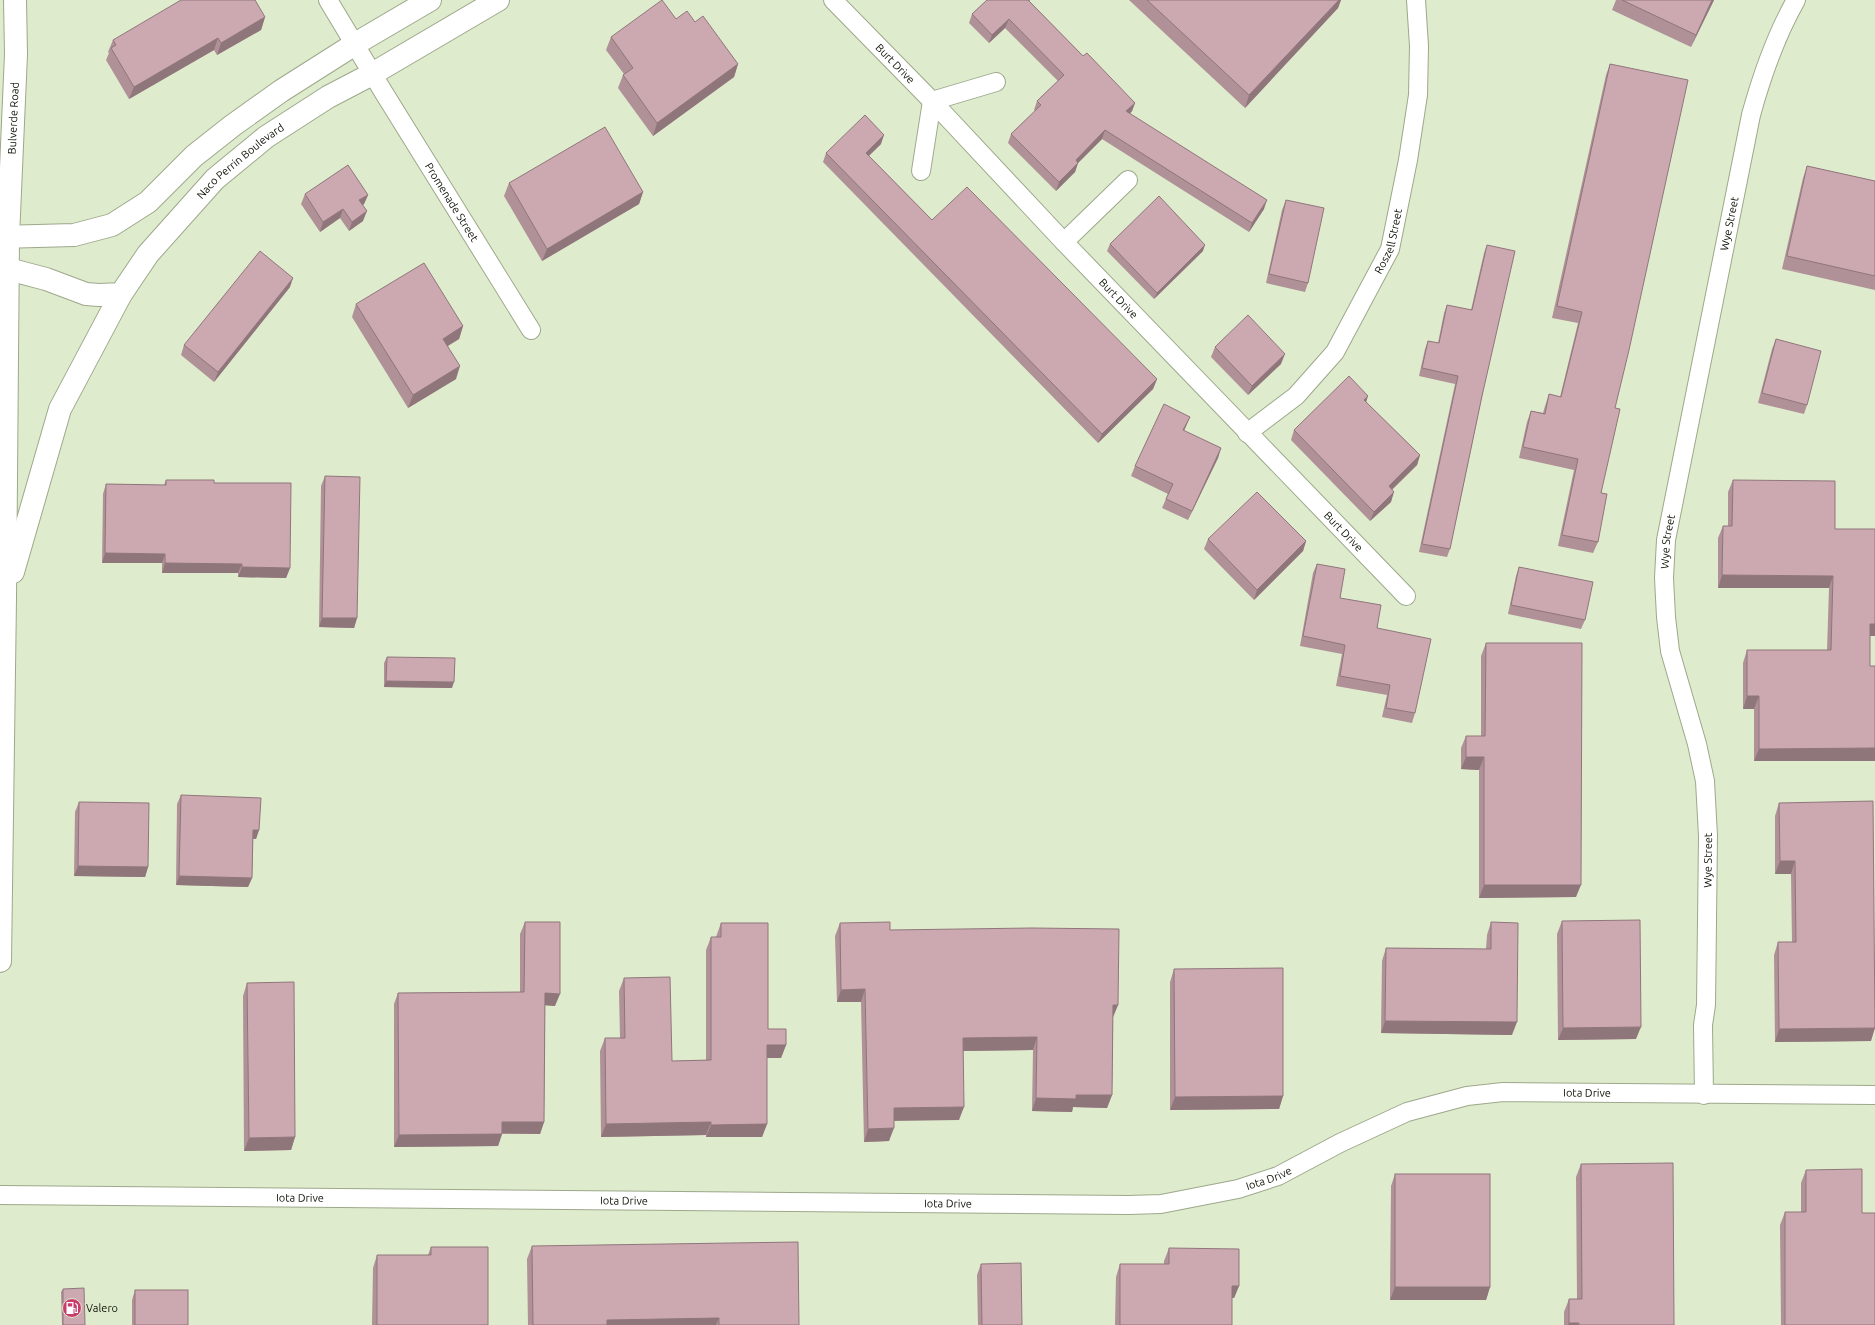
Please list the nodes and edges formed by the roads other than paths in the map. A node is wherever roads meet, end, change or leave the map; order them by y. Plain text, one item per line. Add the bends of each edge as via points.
1 (15, 0) edge
2 (328, 0) edge
3 (430, 0) edge
4 (498, 0) edge
5 (833, 0) edge
6 (1416, 0) edge
7 (1796, 0) edge
8 (355, 44) junction
9 (372, 74) junction
10 (996, 82) dead end
11 (932, 100) junction
12 (921, 171) dead end
13 (1128, 180) dead end
14 (4, 237) edge
15 (1064, 242) junction
16 (4, 267) edge
17 (121, 294) junction
18 (531, 330) dead end
19 (1247, 433) junction
20 (1406, 596) dead end
21 (5, 598) junction
22 (0, 962) edge
23 (1704, 1094) junction
24 (1875, 1095) edge
25 (0, 1195) edge

1 - 14 main road, Bulverde Road via 16,54
2 - 8 street, Promenade Street
3 - 8 main road
4 - 9 main road, Naco Perrin Boulevard
5 - 11 street, Burt Drive
6 - 19 street, Roszell Street via 1419,46 1418,95 1390,249 1335,352 1296,396
7 - 23 street, Wye Street via 1783,23 1764,70 1751,115 1666,540 1664,578 1670,650 1698,744 1705,781 1708,836 1706,1005 1703,1025
8 - 9 street, Promenade Street
8 - 14 main road via 232,126 194,156 148,202 112,225 74,235
9 - 17 main road, Naco Perrin Boulevard via 328,97 266,137 215,178 148,254
9 - 18 street, Promenade Street
10 - 11 street
11 - 12 street
11 - 15 street, Burt Drive
13 - 15 street
14 - 16 main road, Bulverde Road
15 - 19 street, Burt Drive
16 - 17 main road via 46,278 86,294
16 - 21 main road, Bulverde Road
17 - 21 main road, Naco Perrin Boulevard via 60,409
19 - 20 street, Burt Drive
21 - 22 main road
23 - 24 street, Iota Drive
23 - 25 street, Iota Drive via 1503,1092 1467,1096 1407,1112 1340,1143 1278,1176 1238,1189 1162,1204

